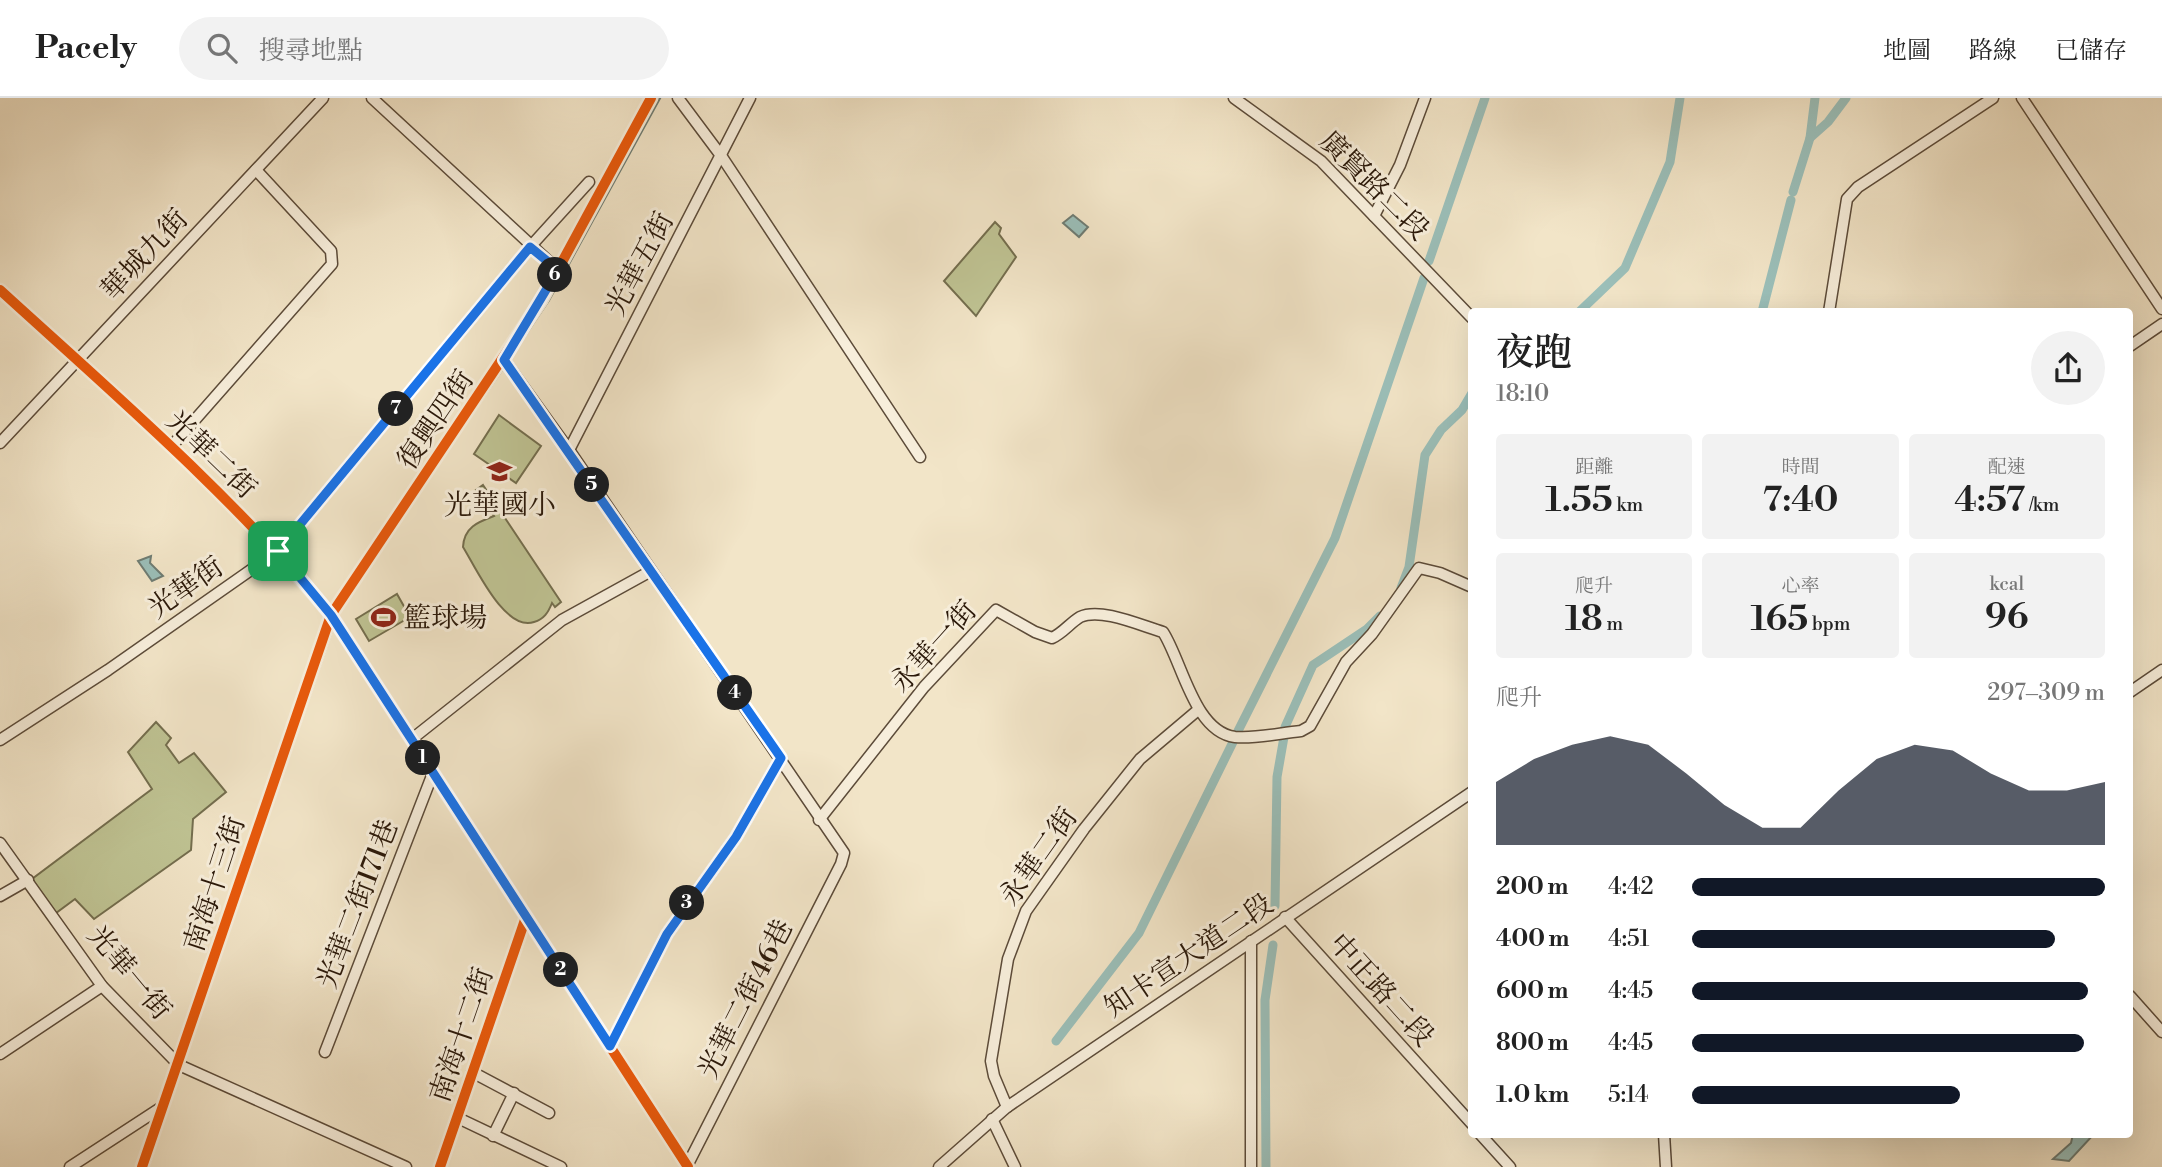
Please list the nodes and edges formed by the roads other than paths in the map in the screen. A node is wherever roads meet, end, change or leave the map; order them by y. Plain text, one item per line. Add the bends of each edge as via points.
1 (323, 98) edge
2 (372, 98) edge
3 (652, 98) edge
4 (678, 98) edge
5 (750, 98) edge
6 (1234, 98) edge
7 (1425, 98) edge
8 (1993, 98) edge
9 (2022, 98) edge
10 (722, 157) junction
11 (256, 170) junction
12 (589, 182) dead end
13 (1374, 216) junction
14 (530, 247) junction
15 (558, 270) junction
16 (0, 290) edge
17 (1830, 308) edge
18 (2162, 309) edge
19 (1468, 314) edge
20 (2162, 324) edge
21 (2133, 343) edge
22 (504, 360) junction
23 (77, 361) junction
24 (0, 443) edge
25 (171, 447) junction
26 (569, 450) junction
27 (920, 457) dead end
28 (278, 551) junction
29 (649, 572) junction
30 (1468, 585) edge
31 (331, 615) junction
32 (2162, 670) edge
33 (2133, 690) edge
34 (1198, 710) junction
35 (412, 739) junction
36 (0, 740) edge
37 (781, 758) junction
38 (433, 773) junction
39 (1468, 795) edge
40 (819, 820) junction
41 (0, 843) edge
42 (28, 880) junction
43 (0, 896) edge
44 (526, 917) junction
45 (1285, 917) junction
46 (1251, 941) junction
47 (102, 986) junction
48 (2133, 999) edge
49 (2162, 1011) edge
50 (2150, 1019) junction
51 (2162, 1032) edge
52 (610, 1046) junction
53 (325, 1052) dead end
54 (0, 1054) edge
55 (179, 1065) junction
56 (472, 1072) junction
57 (514, 1093) junction
58 (162, 1107) junction
59 (1007, 1107) junction
60 (549, 1113) dead end
61 (458, 1118) junction
62 (992, 1119) junction
63 (1468, 1120) edge
64 (493, 1136) junction
65 (1484, 1138) edge
66 (1664, 1138) edge
67 (687, 1166) edge
68 (70, 1167) edge
69 (142, 1167) edge
70 (406, 1167) edge
71 (440, 1167) edge
72 (561, 1167) edge
73 (939, 1167) edge
74 (1015, 1167) edge
75 (1251, 1167) edge
76 (1510, 1167) edge
77 (1666, 1167) edge

1 - 11 street, 華城九街
2 - 14 street
3 - 15 street, 復興四街
4 - 10 street
5 - 10 street, 光華五街
6 - 13 street, 廣賢路二段 via 1321,161
7 - 13 street
8 - 17 street via 1858,187 1847,199
9 - 18 street
10 - 26 street, 光華五街
10 - 27 street
11 - 23 street, 華城九街
11 - 25 street via 331,251 332,264
12 - 14 street, 光華街
13 - 19 street, 廣賢路二段
14 - 15 street
14 - 28 street, 光華街
15 - 22 street, 復興四街
16 - 23 street, 光華二街
20 - 21 street
22 - 26 street
22 - 31 street, 復興四街
23 - 24 street, 華城九街
23 - 25 street, 光華二街
25 - 28 street, 光華二街
26 - 29 street
28 - 31 street, 光華二街
28 - 36 street, 光華街
29 - 35 street via 562,620
29 - 37 street
30 - 34 street, 永華一街 via 1419,568 1346,662 1306,729 1230,736
31 - 35 street, 光華二街
31 - 55 street, 南海十三街
32 - 33 street
34 - 40 street, 永華一街 via 1163,632 1134,621 1091,615 1080,617 1052,638 996,610 925,687
34 - 59 street, 永華二街 via 1140,758 1084,829 1017,928 991,1061
35 - 38 street, 光華二街
37 - 40 street
37 - 52 street via 736,837 667,934
38 - 44 street, 光華二街
38 - 53 street, 光華二街171巷
39 - 45 street, 知卡宣大道二段
40 - 67 street, 光華二街46巷 via 844,852 841,864
41 - 42 street, 光華一街
42 - 43 street
42 - 47 street, 光華一街
44 - 52 street, 光華二街
44 - 56 street, 南海十二街
45 - 46 street, 知卡宣大道二段
45 - 63 street, 中正路二段
46 - 59 street, 知卡宣大道二段
46 - 75 street
47 - 54 street
47 - 55 street, 光華一街
48 - 50 street
49 - 50 street
50 - 51 street
52 - 67 street, 光華二街
55 - 58 street, 南海十三街
55 - 70 street, 光華一街
56 - 57 street
56 - 61 street, 南海十二街
57 - 60 street
57 - 64 street
58 - 68 street
58 - 69 street, 南海十三街
59 - 62 street, 知卡宣大道二段
61 - 64 street
61 - 71 street, 南海十二街
62 - 73 street, 知卡宣大道二段
62 - 74 street
64 - 72 street
65 - 76 street
66 - 77 street

